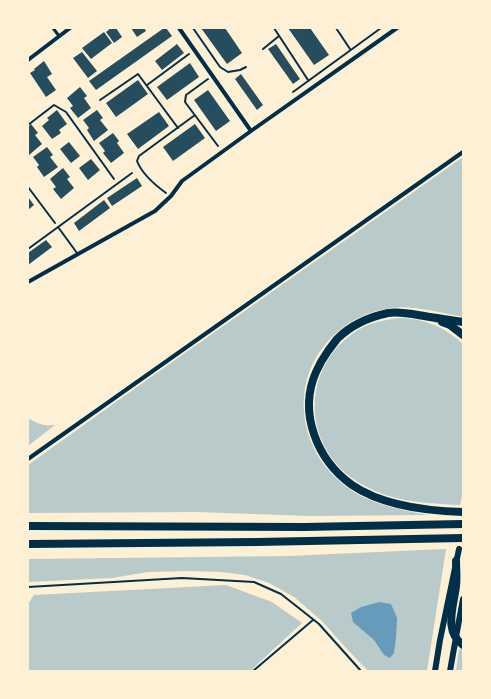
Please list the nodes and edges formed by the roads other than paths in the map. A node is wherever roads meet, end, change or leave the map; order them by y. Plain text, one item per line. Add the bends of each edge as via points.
1 (53, 28) edge
2 (70, 28) edge
3 (179, 28) edge
4 (397, 28) edge
5 (59, 36) junction
6 (28, 60) edge
7 (251, 131) junction
8 (463, 152) edge
9 (132, 173) dead end
10 (58, 227) junction
11 (28, 249) edge
12 (78, 254) junction
13 (28, 282) edge
14 (430, 317) junction
15 (463, 322) edge
16 (463, 335) edge
17 (28, 459) edge
18 (463, 512) edge
19 (463, 524) edge
20 (28, 526) edge
21 (463, 538) edge
22 (28, 544) edge
23 (459, 549) dead end
24 (456, 561) junction
25 (463, 599) edge
26 (456, 637) junction
27 (463, 644) edge
28 (435, 671) edge
29 (450, 671) edge

1 - 5 street
2 - 5 street
3 - 7 street
4 - 7 street
5 - 6 street
7 - 12 street via 182,181 155,212
8 - 17 street
9 - 10 lane
10 - 11 lane
10 - 12 lane
12 - 13 street
14 - 15 highway
14 - 16 highway via 450,325
14 - 18 highway via 389,313 354,326 337,339 324,356 310,391 309,411 312,429 318,445 337,471 371,496 409,506
19 - 20 highway via 304,527
21 - 22 highway
23 - 24 main road
24 - 26 highway via 456,585 451,614
24 - 28 main road
25 - 26 main road
26 - 27 highway
26 - 29 main road

